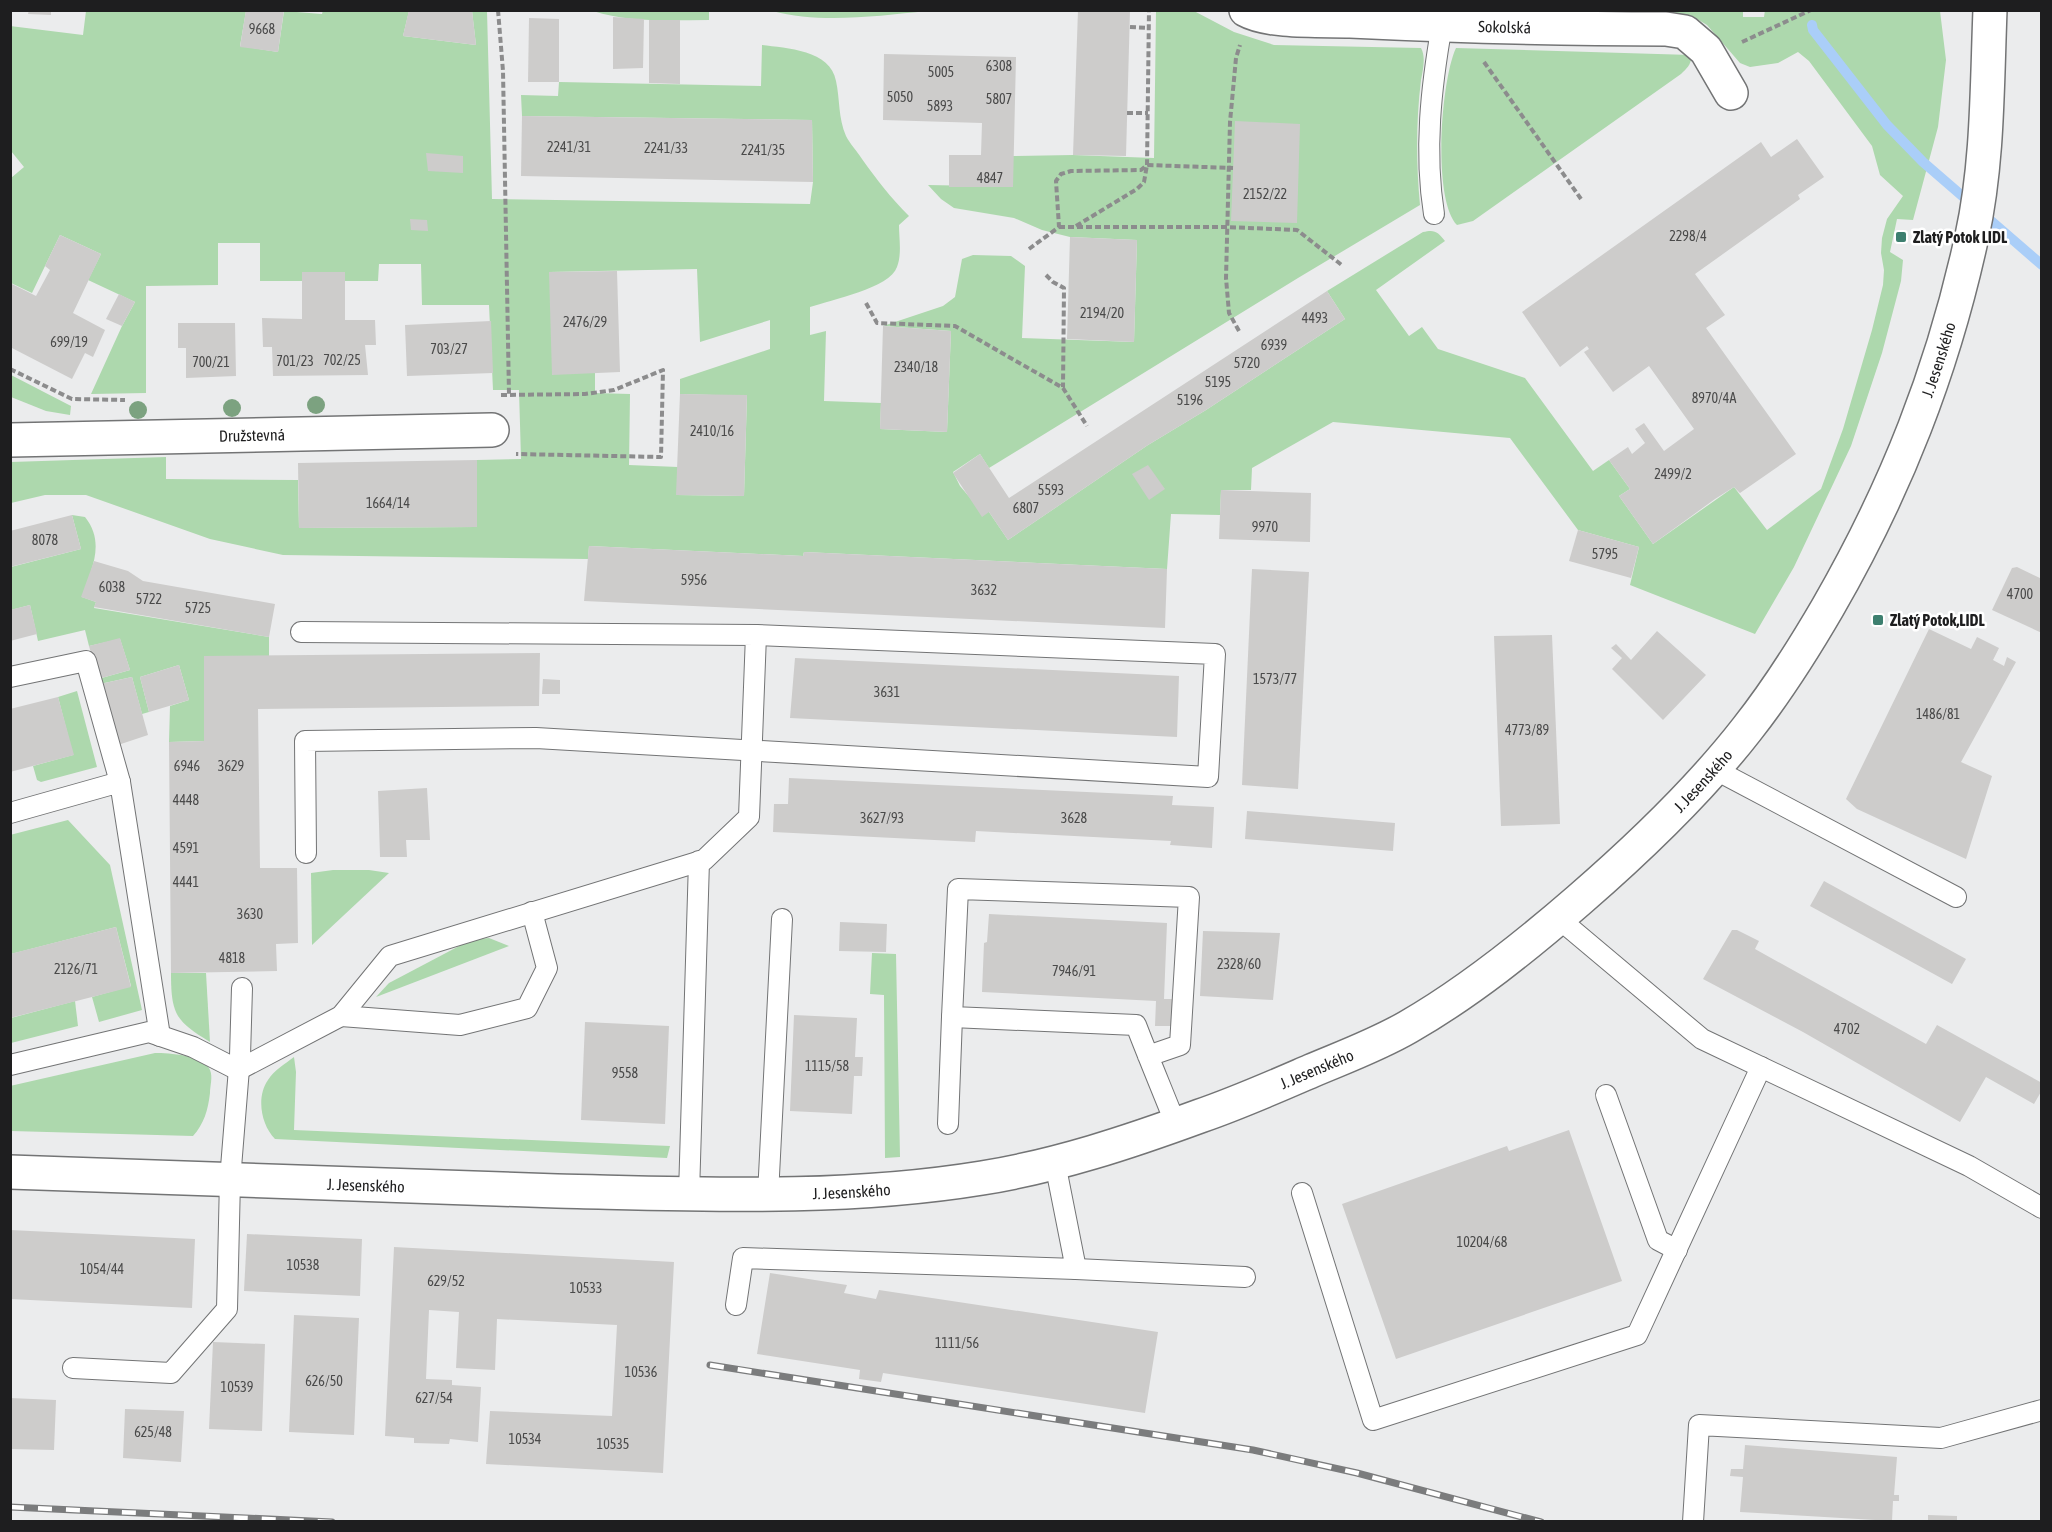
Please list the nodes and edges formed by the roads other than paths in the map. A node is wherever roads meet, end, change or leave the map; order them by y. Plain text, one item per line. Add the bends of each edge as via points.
1 (1990, 10) edge
2 (1243, 25) edge
3 (1442, 25) junction
4 (1731, 93) dead end
5 (1434, 213) dead end
6 (10, 416) edge
7 (492, 430) dead end
8 (52, 438) junction
9 (10, 440) edge
10 (301, 632) dead end
11 (756, 635) junction
12 (10, 676) edge
13 (751, 751) junction
14 (1714, 769) junction
15 (120, 782) junction
16 (10, 813) edge
17 (306, 853) dead end
18 (699, 861) junction
19 (1956, 897) dead end
20 (532, 912) junction
21 (1558, 918) junction
22 (782, 919) dead end
23 (242, 988) dead end
24 (341, 1016) junction
25 (952, 1017) junction
26 (160, 1036) junction
27 (1149, 1056) junction
28 (10, 1065) edge
29 (1761, 1067) junction
30 (238, 1070) junction
31 (1606, 1095) dead end
32 (948, 1125) dead end
33 (1176, 1125) junction
34 (1055, 1162) junction
35 (10, 1172) edge
36 (230, 1180) junction
37 (1302, 1193) dead end
38 (689, 1194) junction
39 (768, 1195) junction
40 (2042, 1208) edge
41 (1677, 1250) junction
42 (1076, 1269) junction
43 (1245, 1277) dead end
44 (736, 1305) dead end
45 (73, 1368) dead end
46 (2042, 1410) edge
47 (1694, 1521) edge

1 - 14 street, J. Jesenského via 1986,127 1973,234 1920,417 1876,520 1803,650 1772,697
2 - 3 street, Sokolská via 1253,14 1282,19
3 - 4 street, Sokolská via 1685,32 1706,50
3 - 5 lane via 1430,108 1429,185
6 - 8 street
7 - 8 street, Družstevná
8 - 9 street, Družstevná
10 - 11 lane
11 - 13 lane
11 - 13 lane via 1215,654 1208,777
12 - 15 lane via 86,661
13 - 17 lane via 536,738 305,741
13 - 18 lane via 749,817
14 - 19 lane
14 - 21 street, J. Jesenského via 1639,846
15 - 16 lane
15 - 26 lane
18 - 20 lane
18 - 38 lane
20 - 24 lane via 390,956
20 - 24 lane via 547,968 527,1008 460,1025
21 - 29 lane via 1702,1039
21 - 33 street, J. Jesenského via 1478,981 1404,1029 1258,1095
22 - 39 lane
23 - 30 lane
24 - 30 lane
25 - 27 lane via 1136,1025
25 - 27 lane via 958,889 1189,897 1180,1046
25 - 32 lane
26 - 28 lane via 149,1032
26 - 30 lane via 193,1047
27 - 33 lane
29 - 40 lane via 1969,1166
29 - 41 lane
30 - 36 lane
31 - 41 lane via 1658,1240
33 - 34 street, J. Jesenského
34 - 39 street, J. Jesenského via 925,1186
34 - 42 lane
35 - 36 street, J. Jesenského
36 - 38 street, J. Jesenského
36 - 45 lane via 226,1309 171,1373
37 - 41 lane via 1373,1420 1637,1335
38 - 39 street, J. Jesenského
42 - 43 lane
42 - 44 lane via 744,1258
46 - 47 lane via 1941,1438 1699,1425

